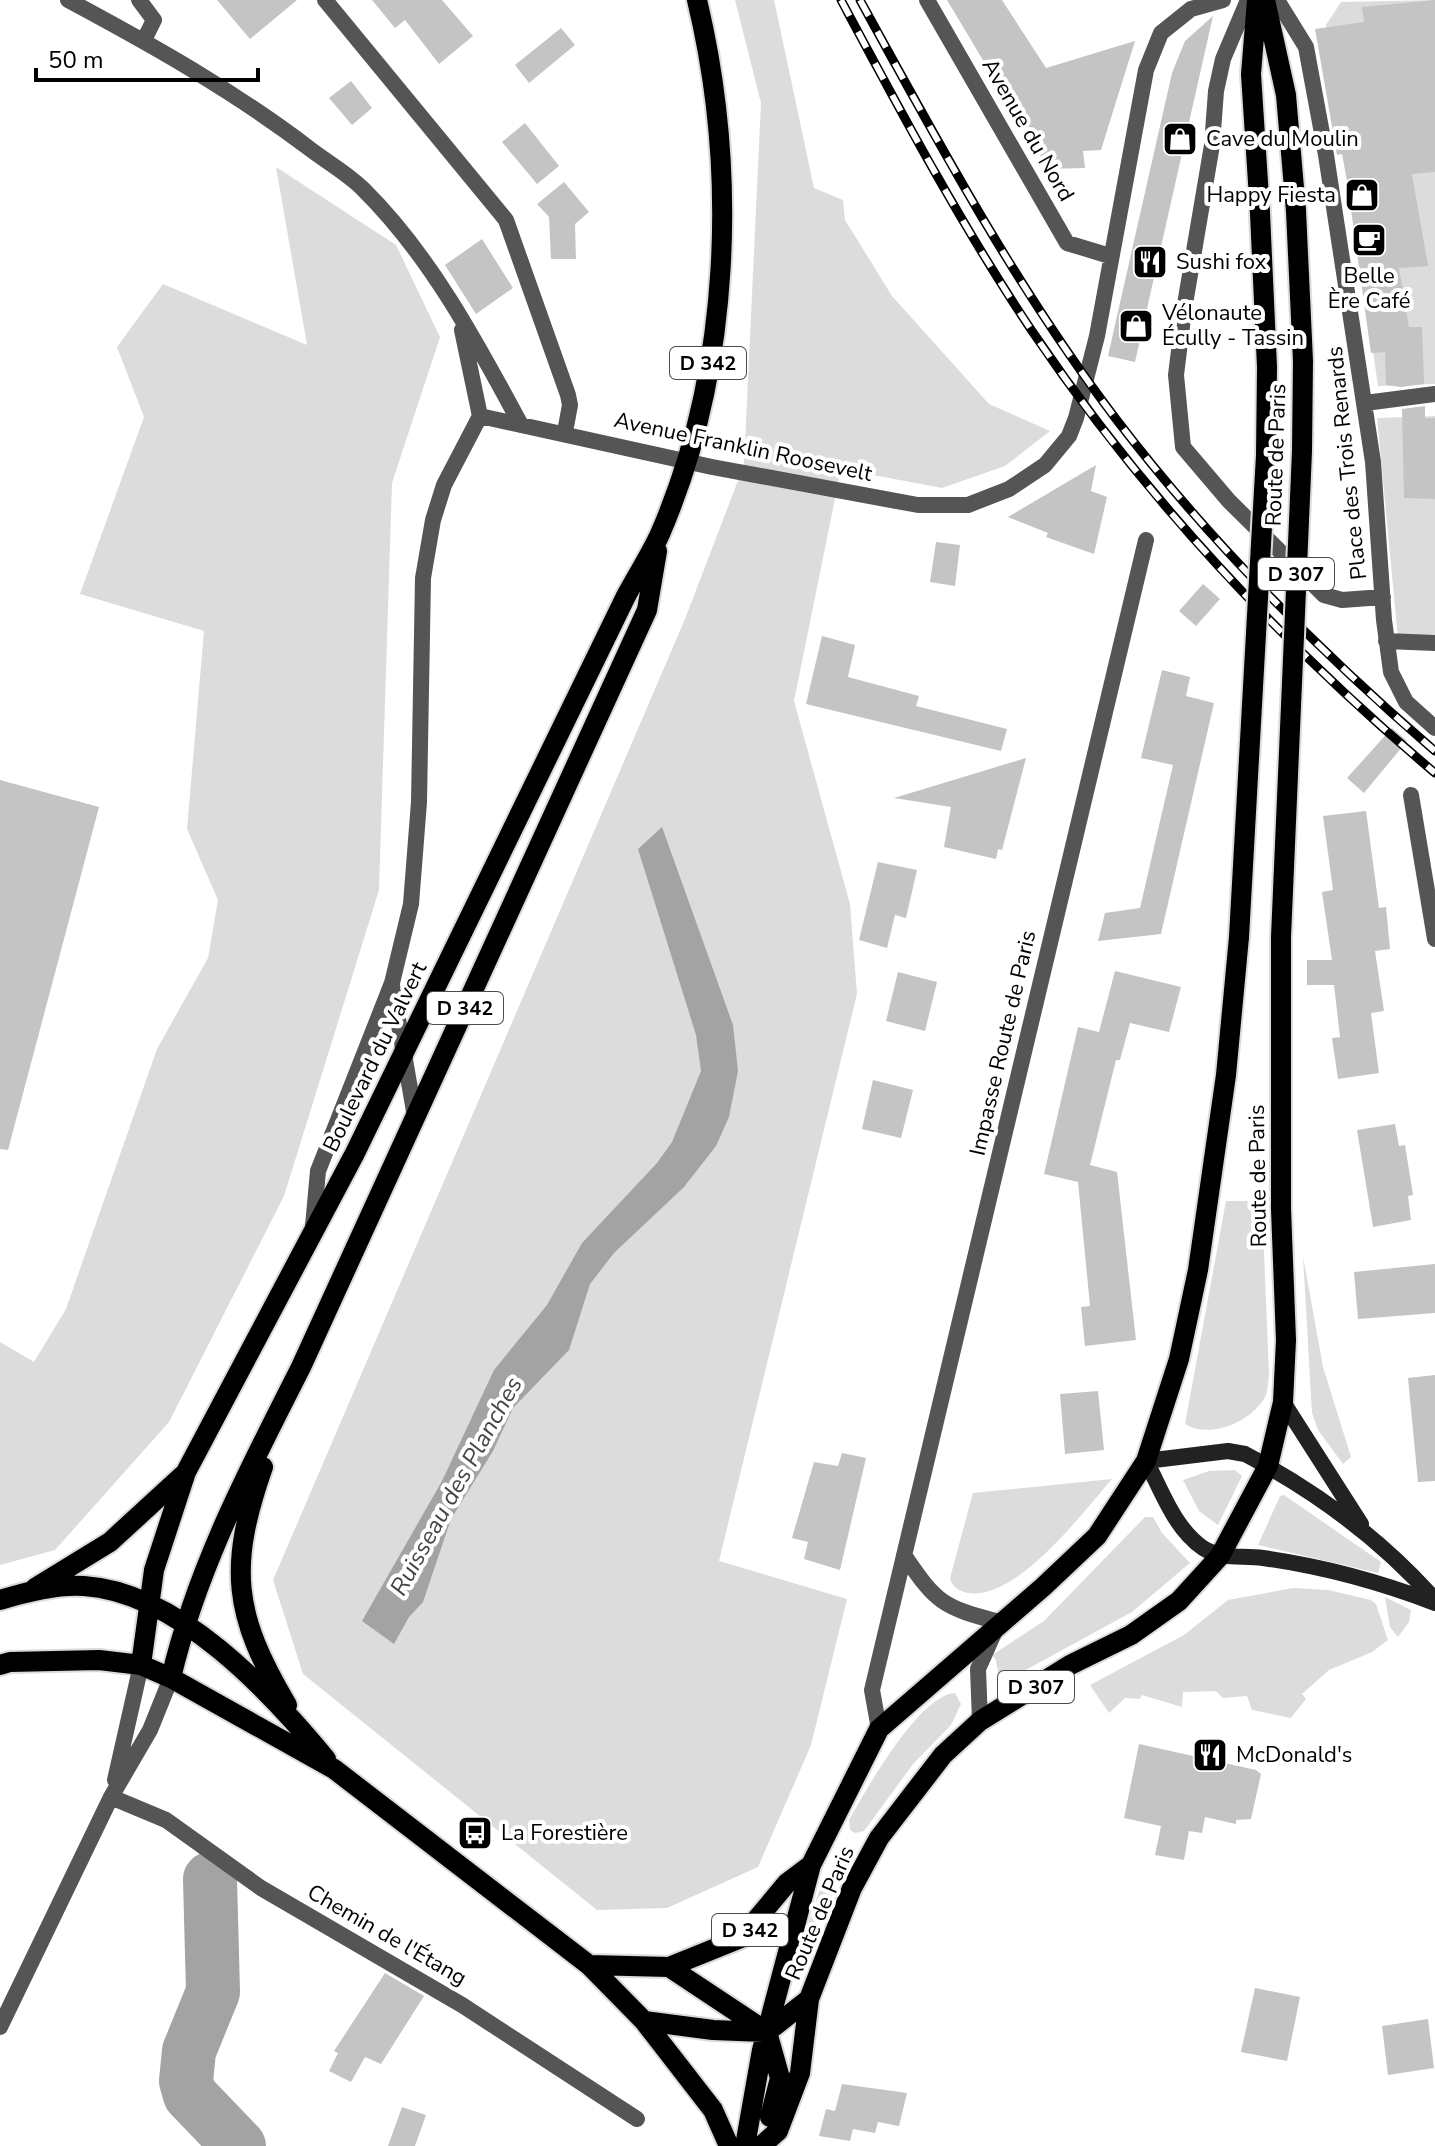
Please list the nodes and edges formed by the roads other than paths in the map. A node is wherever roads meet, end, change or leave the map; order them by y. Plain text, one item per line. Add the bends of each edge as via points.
1 (68, 0) edge
2 (139, 0) edge
3 (325, 0) edge
4 (697, 0) edge
5 (927, 0) edge
6 (1223, 0) edge
7 (1248, 0) edge
8 (1257, 0) edge
9 (1265, 0) edge
10 (1277, 0) edge
11 (144, 40) junction
12 (1110, 256) junction
13 (460, 321) junction
14 (1435, 394) edge
15 (1365, 403) junction
16 (480, 416) junction
17 (521, 425) junction
18 (565, 432) junction
19 (686, 462) junction
20 (659, 535) junction
21 (1146, 540) dead end
22 (1383, 597) junction
23 (1386, 641) junction
24 (1435, 643) edge
25 (1435, 728) edge
26 (1411, 795) dead end
27 (1435, 939) edge
28 (392, 983) junction
29 (404, 1053) junction
30 (415, 1117) junction
31 (312, 1240) junction
32 (301, 1367) junction
33 (1283, 1402) junction
34 (1146, 1461) junction
35 (1268, 1466) junction
36 (186, 1472) junction
37 (1364, 1528) junction
38 (904, 1555) junction
39 (1220, 1556) junction
40 (31, 1591) junction
41 (0, 1600) edge
42 (1435, 1602) edge
43 (151, 1604) junction
44 (999, 1622) junction
45 (184, 1623) junction
46 (0, 1665) edge
47 (141, 1665) junction
48 (171, 1678) junction
49 (980, 1721) junction
50 (299, 1726) junction
51 (879, 1729) junction
52 (334, 1769) junction
53 (111, 1797) junction
54 (811, 1865) junction
55 (589, 1965) junction
56 (669, 1967) junction
57 (809, 1999) junction
58 (644, 2021) junction
59 (0, 2027) edge
60 (767, 2032) junction
61 (637, 2119) dead end
62 (756, 2145) edge
63 (729, 2146) edge

1 - 11 street
2 - 11 street via 154,20
3 - 18 street via 506,220 568,395
4 - 19 main road, Boulevard du Valvert / D 342 via 707,41 719,161 721,266 704,390
5 - 12 street, Avenue du Nord via 1067,243
6 - 12 street, Avenue Franklin Roosevelt via 1191,9 1161,33 1146,70
7 - 22 street, Place des Trois Renards via 1223,59 1216,91 1184,310 1176,375 1183,447 1324,595 1342,600
8 - 34 main road, Route de Paris / D 307, bridge via 1251,74 1267,367 1266,455 1239,937 1198,1270 1179,1359
9 - 33 main road, Route de Paris / D 307, bridge via 1286,95 1303,387 1281,937
10 - 15 street, Place des Trois Renards via 1306,47
11 - 13 street via 262,112 362,188 416,250
12 - 19 street, Avenue Franklin Roosevelt via 1097,336 1069,436 1045,465 992,498 968,505 918,505
13 - 16 street
13 - 17 street
14 - 15 street
15 - 22 street, Place des Trois Renards
16 - 17 street, Avenue Franklin Roosevelt
16 - 28 street via 444,485 423,578 419,802 411,904
17 - 18 street, Avenue Franklin Roosevelt
18 - 19 street, Avenue Franklin Roosevelt
19 - 20 main road, Boulevard du Valvert / D 342
20 - 29 main road, Boulevard du Valvert / D 342
20 - 30 main road, Boulevard du Valvert / D 342 via 647,610
21 - 38 street, Impasse Route de Paris
22 - 23 street
23 - 24 street
23 - 25 street via 1394,684
26 - 27 street
28 - 29 street
28 - 31 street via 318,1171
29 - 30 street
29 - 31 main road, Boulevard du Valvert / D 342
30 - 32 main road, Boulevard du Valvert / D 342
31 - 36 main road, Boulevard du Valvert / D 342
32 - 45 main road, Boulevard du Valvert / D 342 via 247,1473
32 - 50 main road via 245,1517 239,1566 243,1612 257,1652
33 - 35 main road, Route de Paris / D 307
33 - 37 main road
34 - 35 main road via 1228,1451
34 - 39 main road via 1175,1518 1203,1548
34 - 44 main road, Route de Paris / D 307 via 1097,1536
35 - 37 main road
35 - 39 main road, Route de Paris / D 307
36 - 40 main road via 110,1542
36 - 43 main road, Boulevard du Valvert / D 342 via 159,1550
37 - 42 main road via 1400,1559
38 - 44 street via 939,1602
38 - 51 street, Impasse Route de Paris via 872,1690
39 - 42 main road via 1261,1558 1386,1584
39 - 49 main road, Route de Paris / D 307 via 1179,1601 1131,1635 1070,1665
40 - 41 main road
40 - 43 main road via 84,1586
43 - 45 main road
43 - 47 main road, Boulevard du Valvert
44 - 49 street via 978,1669
44 - 51 main road, Route de Paris / D 307
45 - 48 main road, Boulevard du Valvert
45 - 50 main road
46 - 47 main road via 99,1660
47 - 48 main road
47 - 53 street
48 - 52 main road
48 - 53 street via 143,1743
49 - 57 main road, Route de Paris / D 307 via 943,1755 879,1838 852,1888
50 - 52 main road
51 - 54 main road, Route de Paris / D 307
52 - 55 main road
53 - 59 street
53 - 61 street, Chemin de l'Étang via 166,1820 261,1888 462,2005
54 - 56 main road, D 342 via 787,1883 741,1938
54 - 60 main road, Route de Paris / D 307
55 - 56 main road, D 342
55 - 58 main road
56 - 60 main road
57 - 60 main road
57 - 62 main road, Route de Paris / D 307 via 800,2073 778,2131
58 - 60 main road
58 - 63 main road via 713,2110
60 - 62 main road via 780,2078

